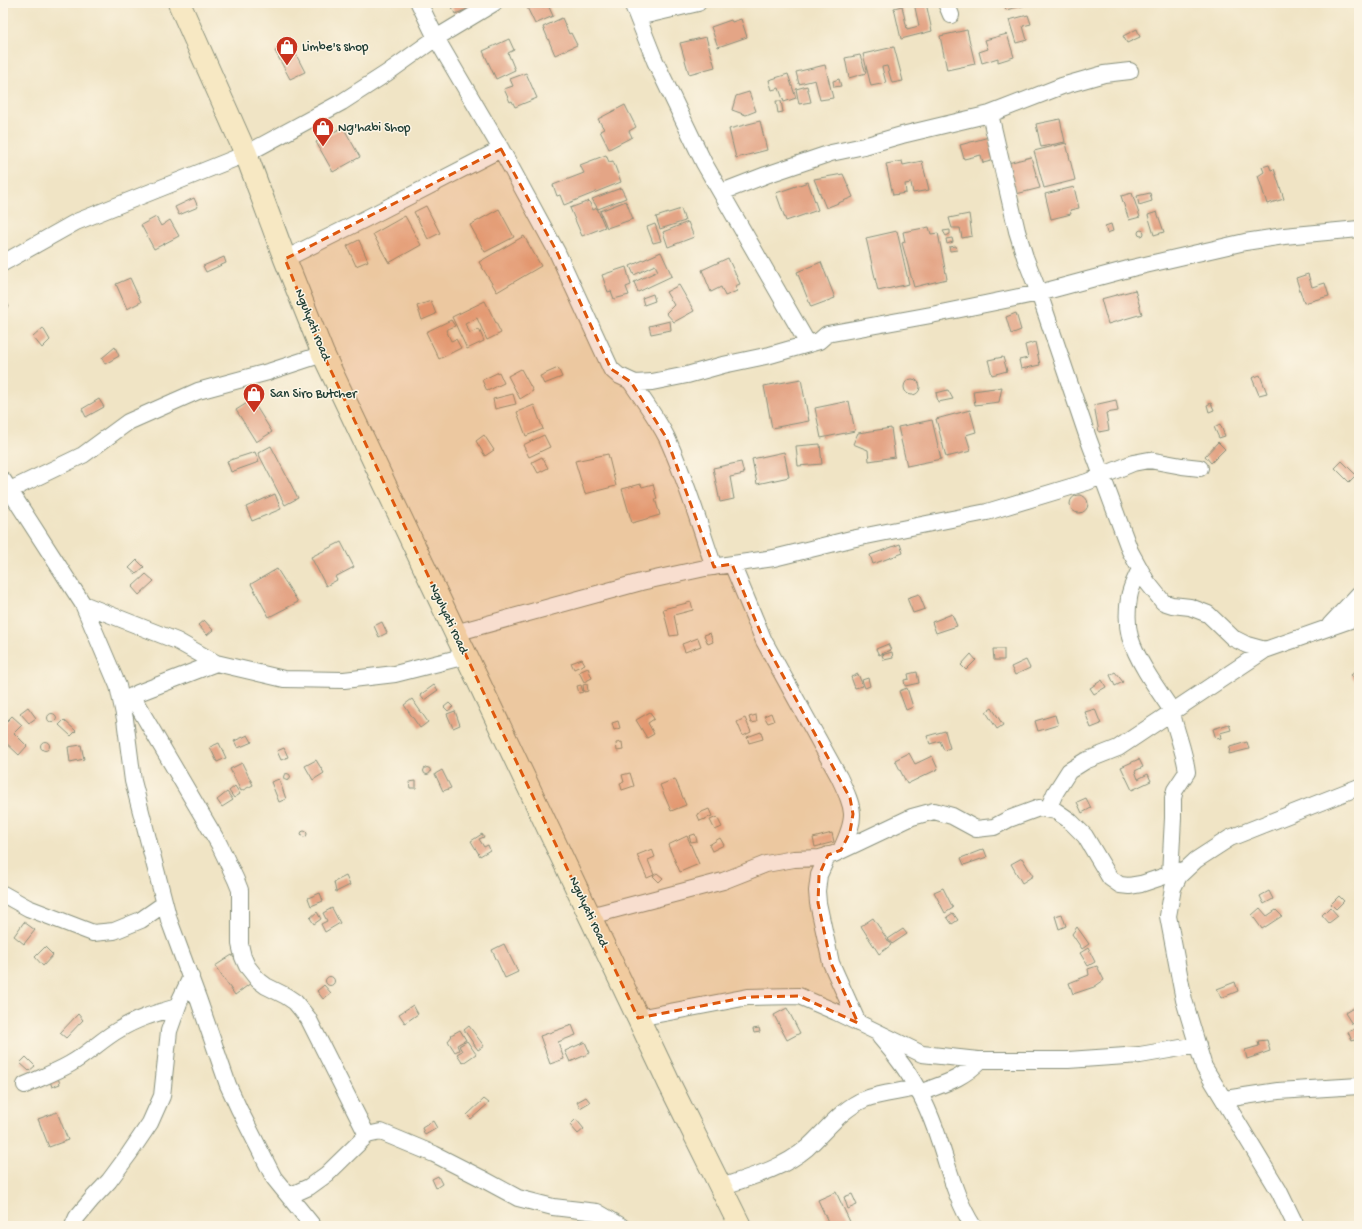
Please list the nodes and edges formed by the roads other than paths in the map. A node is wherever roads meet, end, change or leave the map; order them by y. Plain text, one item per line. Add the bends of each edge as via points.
1 (179, 3) edge
2 (419, 3) edge
3 (494, 3) edge
4 (698, 3) edge
5 (635, 10) edge
6 (436, 38) junction
7 (1130, 71) dead end
8 (990, 114) junction
9 (501, 149) junction
10 (246, 154) junction
11 (722, 192) junction
12 (1359, 229) edge
13 (285, 259) junction
14 (3, 263) edge
15 (1039, 294) junction
16 (808, 344) junction
17 (324, 354) junction
18 (631, 382) junction
19 (1200, 468) dead end
20 (1102, 474) junction
21 (6, 485) edge
22 (732, 564) junction
23 (714, 567) junction
24 (1140, 569) junction
25 (1359, 594) edge
26 (83, 604) junction
27 (1359, 617) edge
28 (1328, 628) junction
29 (455, 633) junction
30 (1265, 650) junction
31 (466, 656) junction
32 (216, 663) junction
33 (127, 699) junction
34 (1172, 712) junction
35 (1359, 787) edge
36 (1048, 809) junction
37 (834, 853) junction
38 (1186, 869) junction
39 (1170, 874) junction
40 (3, 894) edge
41 (164, 904) junction
42 (590, 916) junction
43 (191, 977) junction
44 (177, 1007) junction
45 (638, 1018) junction
46 (858, 1023) junction
47 (876, 1032) junction
48 (1198, 1045) junction
49 (981, 1060) junction
50 (25, 1085) dead end
51 (1359, 1086) edge
52 (918, 1091) junction
53 (1225, 1099) junction
54 (367, 1135) junction
55 (720, 1187) junction
56 (289, 1196) junction
57 (73, 1226) edge
58 (312, 1226) edge
59 (621, 1226) edge
60 (740, 1226) edge
61 (973, 1226) edge
62 (1296, 1226) edge

1 - 10 main road, Ngulyati road
2 - 6 street
3 - 6 street
4 - 5 street
5 - 11 street via 655,60 704,163
6 - 9 street
6 - 10 street via 342,102
7 - 8 street via 1104,74 1062,86
8 - 11 street via 902,134 831,154
8 - 15 street via 1017,231
9 - 13 street
9 - 18 street via 557,252 611,369
10 - 13 main road, Ngulyati road
10 - 14 street via 76,222
11 - 16 street
12 - 15 street via 1245,242 1132,268
13 - 17 main road, Ngulyati road
15 - 16 street via 827,334 819,341
15 - 20 street
16 - 18 street via 687,375 652,382
17 - 21 street via 198,391 128,422 83,455
17 - 29 main road, Ngulyati road
18 - 23 street via 666,437
19 - 20 street via 1149,460
20 - 22 street via 1087,482 987,512 916,525 774,558
20 - 24 street via 1130,551
21 - 26 street
22 - 23 street
22 - 37 street via 764,641 850,798 853,814 850,832
23 - 29 street via 642,582
24 - 30 street via 1146,582 1163,602 1190,607 1208,614 1233,638
24 - 34 street via 1129,596 1127,618 1130,638 1142,664
25 - 28 street
26 - 32 street via 178,641
26 - 33 street via 118,686
27 - 28 street
28 - 30 street
29 - 31 main road, Ngulyati road
30 - 34 street
31 - 32 street via 395,674 344,680 284,678
31 - 42 main road, Ngulyati road
32 - 33 street
33 - 41 street via 125,719 133,781
33 - 54 street via 219,844 236,880 240,890 240,944 247,966 258,980 295,1002 308,1018
34 - 36 street via 1118,748 1084,761 1069,771
34 - 39 street via 1187,772 1175,790 1173,798
35 - 38 street via 1230,838
36 - 37 street via 1039,808 994,827 976,829 952,816 934,811 912,817
36 - 39 street via 1069,820 1085,836 1110,878 1120,885 1141,884
37 - 42 street via 820,858 794,858 766,864 723,881
37 - 46 street via 819,875 818,903 831,963
38 - 39 street
38 - 48 street via 1173,888 1168,916 1184,1000
40 - 41 street via 28,908 93,933 114,931 141,920
41 - 43 street
42 - 45 main road, Ngulyati road
43 - 44 street
43 - 56 street via 228,1085 274,1178
44 - 50 street via 133,1022 69,1064
44 - 57 street via 169,1031 162,1096 150,1123 109,1181 77,1216
45 - 46 street via 748,997 799,996
45 - 55 main road, Ngulyati road
46 - 47 street
47 - 49 street via 922,1054
47 - 52 street via 904,1066
48 - 49 street via 1140,1055 1068,1060
48 - 53 street via 1204,1067
49 - 52 street via 970,1071 954,1080
51 - 53 street via 1278,1091
52 - 55 street via 877,1095 865,1099 847,1109 806,1149 775,1169
52 - 61 street via 939,1139 954,1187
53 - 62 street via 1279,1191
54 - 56 street via 326,1174 309,1187
54 - 59 street via 381,1132 434,1154 518,1198 553,1207 597,1212
55 - 60 main road, Ngulyati road
56 - 58 street

